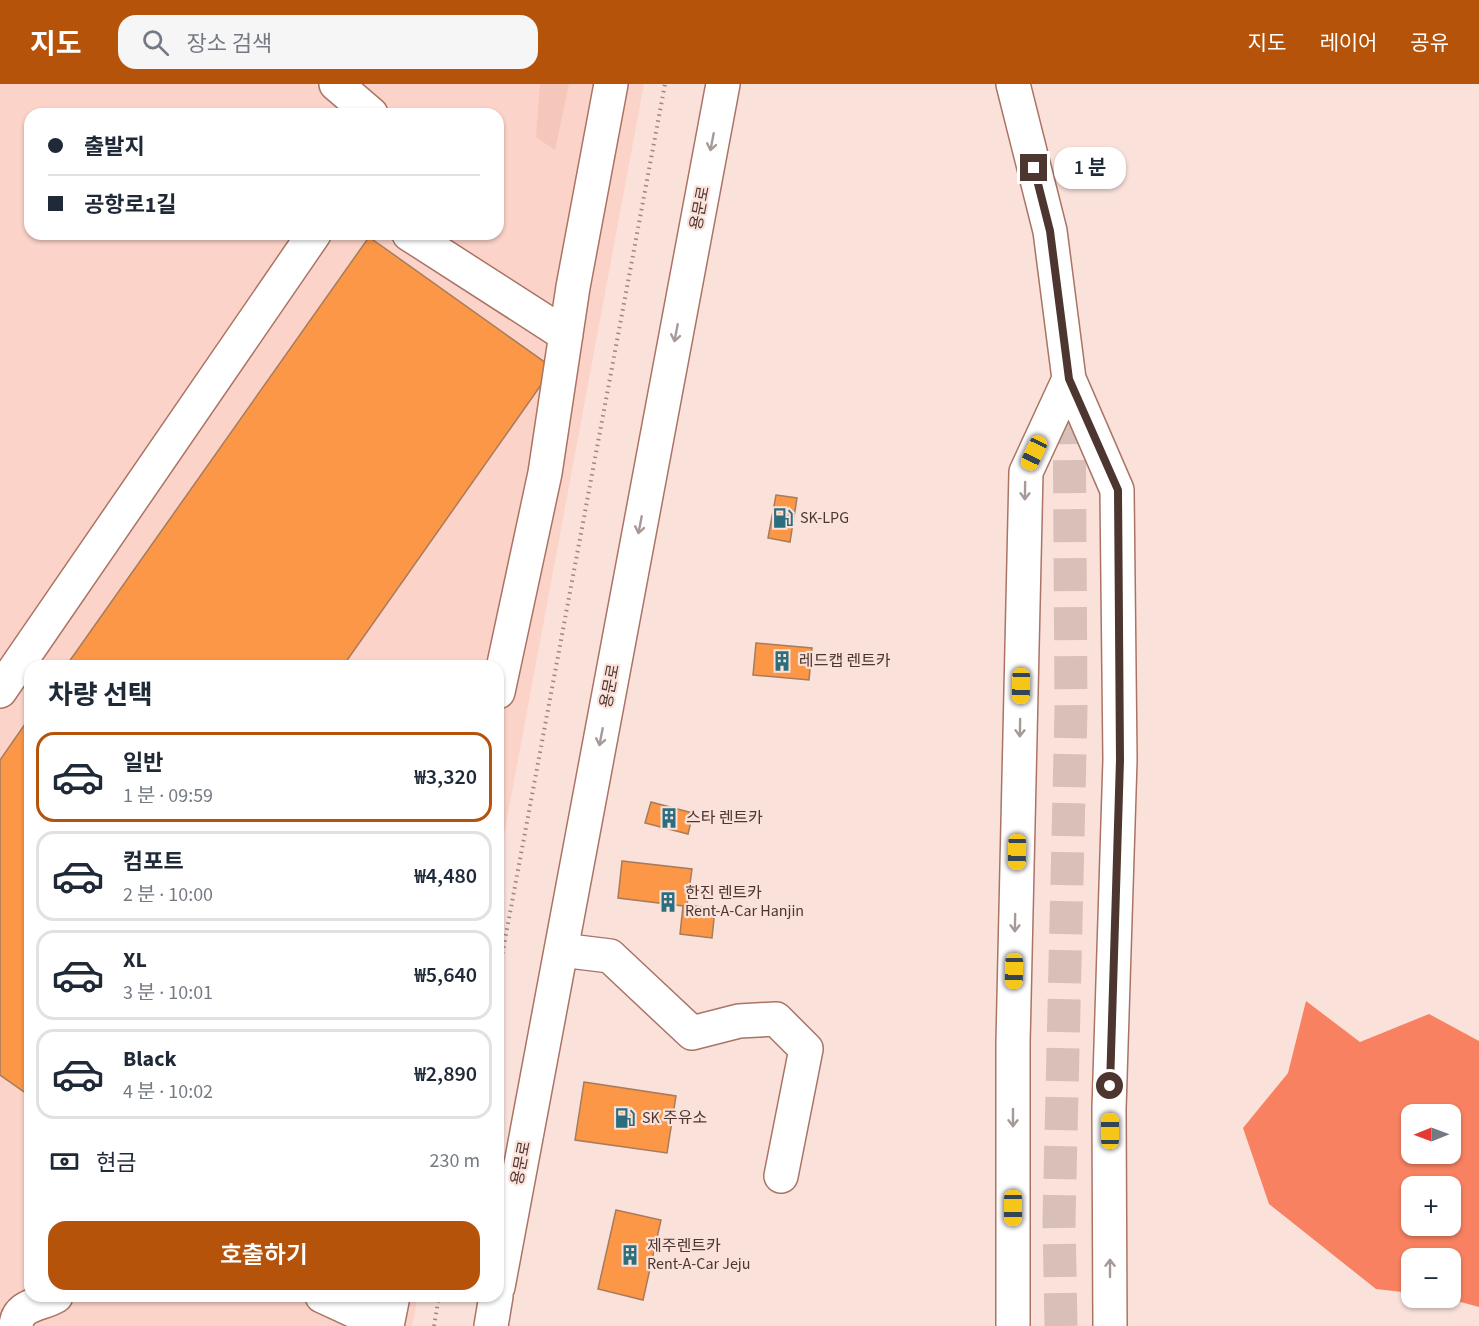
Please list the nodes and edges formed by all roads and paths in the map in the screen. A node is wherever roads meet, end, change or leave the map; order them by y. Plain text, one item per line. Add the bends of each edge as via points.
1 (336, 84) edge
2 (611, 84) edge
3 (665, 84) edge
4 (723, 84) edge
5 (1012, 84) edge
6 (364, 108) edge
7 (310, 240) edge
8 (418, 240) edge
9 (567, 335) junction
10 (1069, 379) junction
11 (504, 664) edge
12 (0, 691) edge
13 (504, 945) edge
14 (561, 950) junction
15 (781, 1176) dead end
16 (504, 1255) edge
17 (40, 1302) edge
18 (335, 1302) edge
19 (392, 1302) edge
20 (438, 1302) edge
21 (495, 1302) edge
22 (16, 1326) edge
23 (387, 1326) edge
24 (434, 1326) edge
25 (491, 1326) edge
26 (1013, 1326) edge
27 (1110, 1326) edge

1 - 6 street
2 - 9 street
3 - 13 path
4 -> 14 street, 용문로
5 - 10 street via 1050,231
7 - 12 street
8 - 9 street
9 - 11 street via 545,473
10 -> 26 street via 1026,472 1012,1042
27 -> 10 street via 1109,1109 1120,760 1118,490
14 - 15 street via 610,956 692,1034 739,1021 776,1019 806,1049
14 - 16 street, 용문로
17 - 22 street via 25,1308
18 - 23 street
19 - 23 street
20 - 24 path
21 - 25 street

